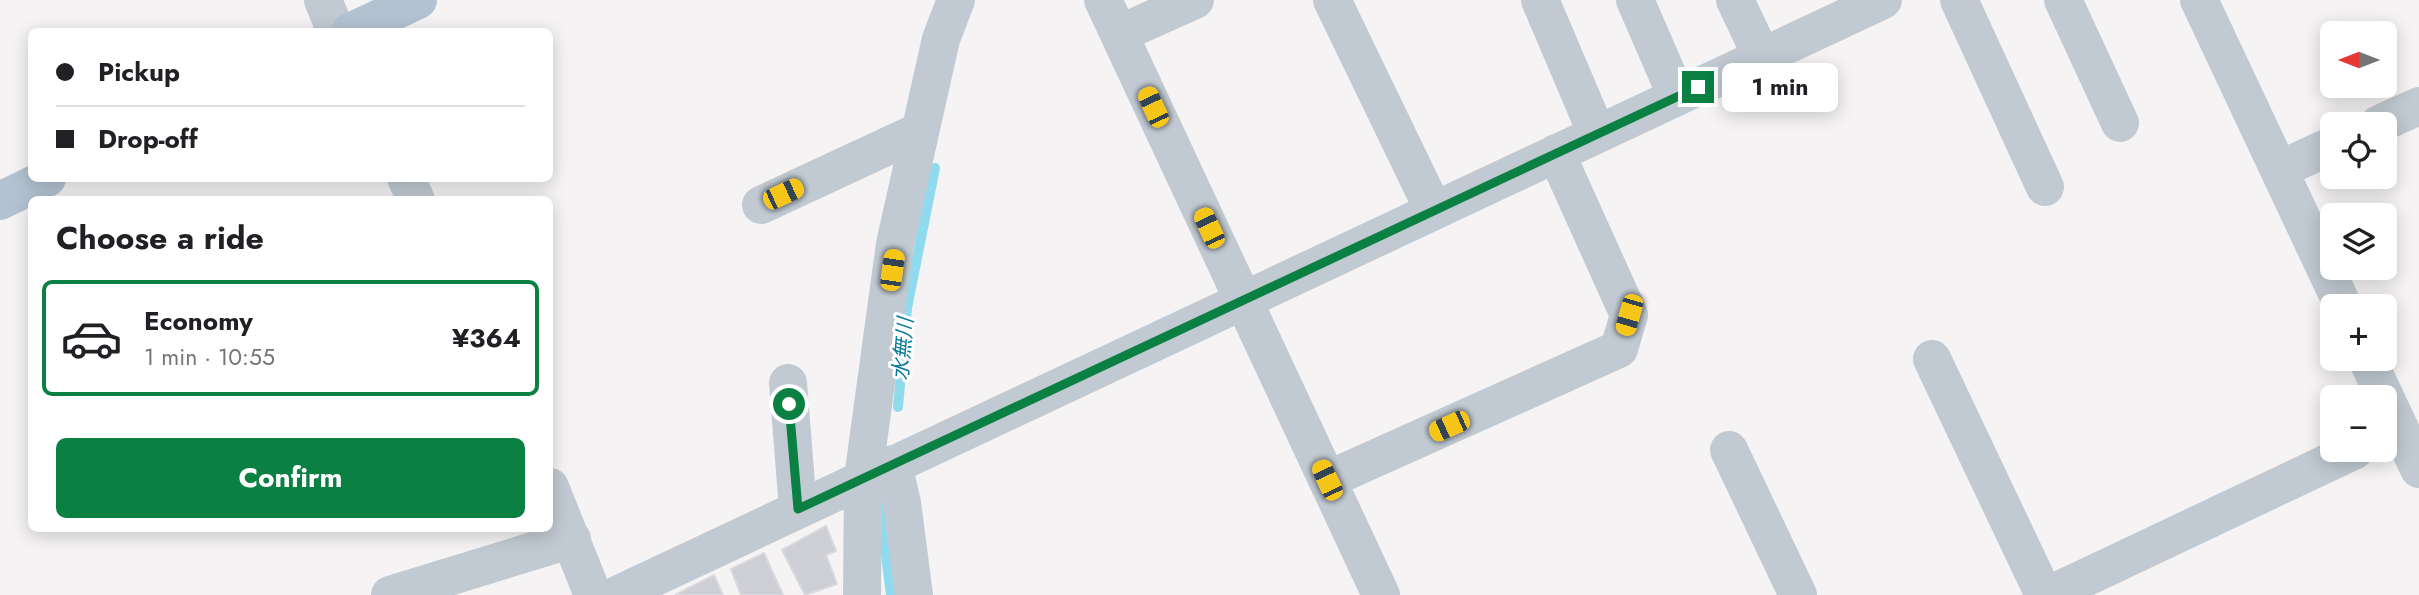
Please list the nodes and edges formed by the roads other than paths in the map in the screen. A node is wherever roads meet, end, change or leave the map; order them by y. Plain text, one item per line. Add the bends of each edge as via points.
1 (323, 0) edge
2 (418, 0) edge
3 (956, 0) edge
4 (1103, 0) edge
5 (1195, 0) edge
6 (1332, 0) edge
7 (1540, 0) edge
8 (1635, 0) edge
9 (1735, 0) edge
10 (1959, 0) edge
11 (2063, 0) edge
12 (2199, 0) edge
13 (1878, 1) edge
14 (334, 28) edge
15 (358, 28) edge
16 (1119, 34) junction
17 (1762, 57) junction
18 (1677, 97) junction
19 (2419, 106) edge
20 (2397, 116) edge
21 (2120, 123) dead end
22 (920, 131) junction
23 (1597, 134) junction
24 (2320, 151) edge
25 (1556, 153) junction
26 (2279, 170) junction
27 (39, 182) edge
28 (2045, 187) dead end
29 (0, 201) edge
30 (761, 205) dead end
31 (1434, 211) junction
32 (2337, 294) edge
33 (1243, 300) junction
34 (1932, 359) dead end
35 (788, 383) dead end
36 (2397, 420) edge
37 (1729, 450) dead end
38 (2329, 462) edge
39 (2419, 469) edge
40 (878, 471) junction
41 (1327, 480) junction
42 (553, 494) edge
43 (798, 509) junction
44 (572, 539) junction
45 (390, 595) edge
46 (593, 595) edge
47 (617, 595) edge
48 (862, 595) edge
49 (914, 595) edge
50 (1381, 595) edge
51 (1798, 595) edge
52 (2046, 595) edge

1 - 14 street
2 - 15 main road
3 - 22 street via 941,39
4 - 16 street
5 - 16 street
6 - 31 street
7 - 23 street
8 - 18 street
9 - 17 street
10 - 28 street
11 - 21 street
12 - 26 street
13 - 17 street
16 - 33 street
17 - 18 street
18 - 23 street
19 - 20 street
22 - 30 street
22 - 40 street via 895,244
23 - 25 street
24 - 26 street
25 - 31 street
25 - 41 street via 1629,315 1619,349
26 - 32 street
27 - 29 main road
31 - 33 street
33 - 40 street
33 - 41 street
34 - 52 street
35 - 43 street
36 - 39 street
37 - 51 street
38 - 52 street
40 - 43 street
40 - 48 street
40 - 49 street via 902,503
41 - 50 street
42 - 44 street
43 - 47 street
44 - 45 street
44 - 46 street

